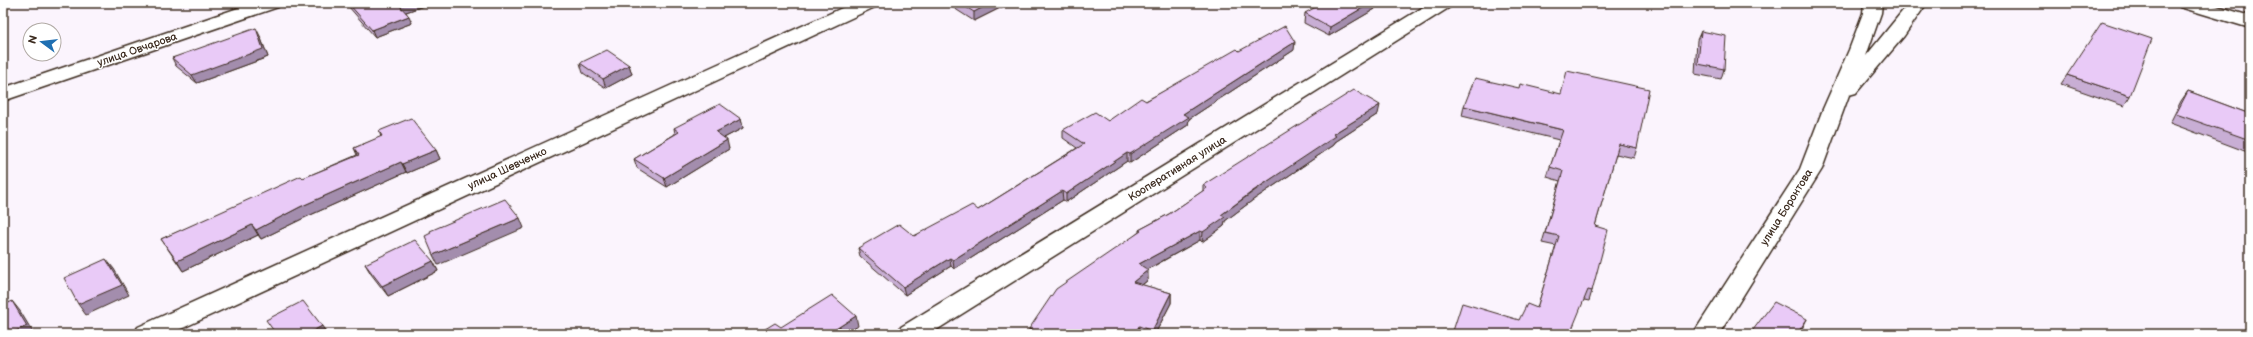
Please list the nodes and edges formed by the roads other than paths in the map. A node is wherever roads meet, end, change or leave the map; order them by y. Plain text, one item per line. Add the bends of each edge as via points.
1 (272, 3) edge
2 (868, 3) edge
3 (1443, 3) edge
4 (1873, 3) edge
5 (1918, 3) edge
6 (2187, 3) edge
7 (2250, 22) edge
8 (3, 96) edge
9 (1833, 109) junction
10 (147, 334) edge
11 (910, 334) edge
12 (1706, 334) edge

1 - 8 street, улица Овчарова
2 - 10 street, улица Шевченко
3 - 11 street, Кооперативная улица
4 - 9 street, улица Боронтова via 1859,50
5 - 9 street
6 - 7 street
9 - 12 street, улица Боронтова via 1811,169

